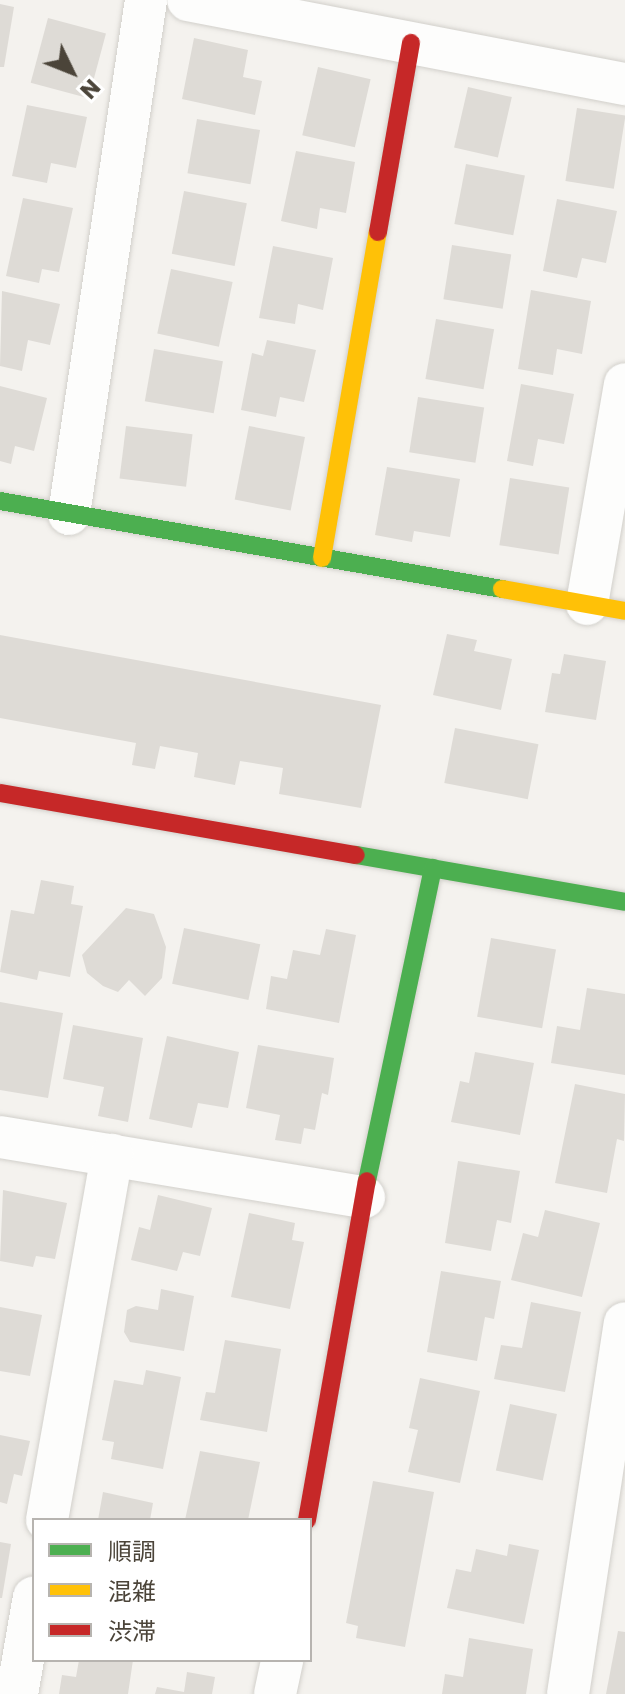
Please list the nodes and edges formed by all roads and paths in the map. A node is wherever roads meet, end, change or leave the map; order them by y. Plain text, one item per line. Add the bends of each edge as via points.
1 (146, 0) edge
2 (188, 0) edge
3 (411, 43) junction
4 (625, 84) edge
5 (625, 384) edge
6 (0, 501) edge
7 (69, 514) junction
8 (322, 558) junction
9 (606, 608) edge
10 (0, 793) edge
11 (433, 868) junction
12 (625, 902) edge
13 (0, 1137) edge
14 (112, 1155) junction
15 (364, 1197) junction
16 (625, 1323) edge
17 (47, 1518) edge
18 (307, 1518) edge
19 (32, 1608) edge
20 (282, 1662) edge
21 (17, 1694) edge
22 (275, 1694) edge
23 (568, 1694) edge

1 - 7 street
2 - 3 street
3 - 4 street
3 - 8 street
5 - 9 street
6 - 7 street
7 - 8 street
8 - 9 street
10 - 11 street
11 - 12 street
11 - 15 street
13 - 14 street
14 - 15 street
14 - 17 street
15 - 18 street
16 - 23 street
19 - 21 street
20 - 22 street

